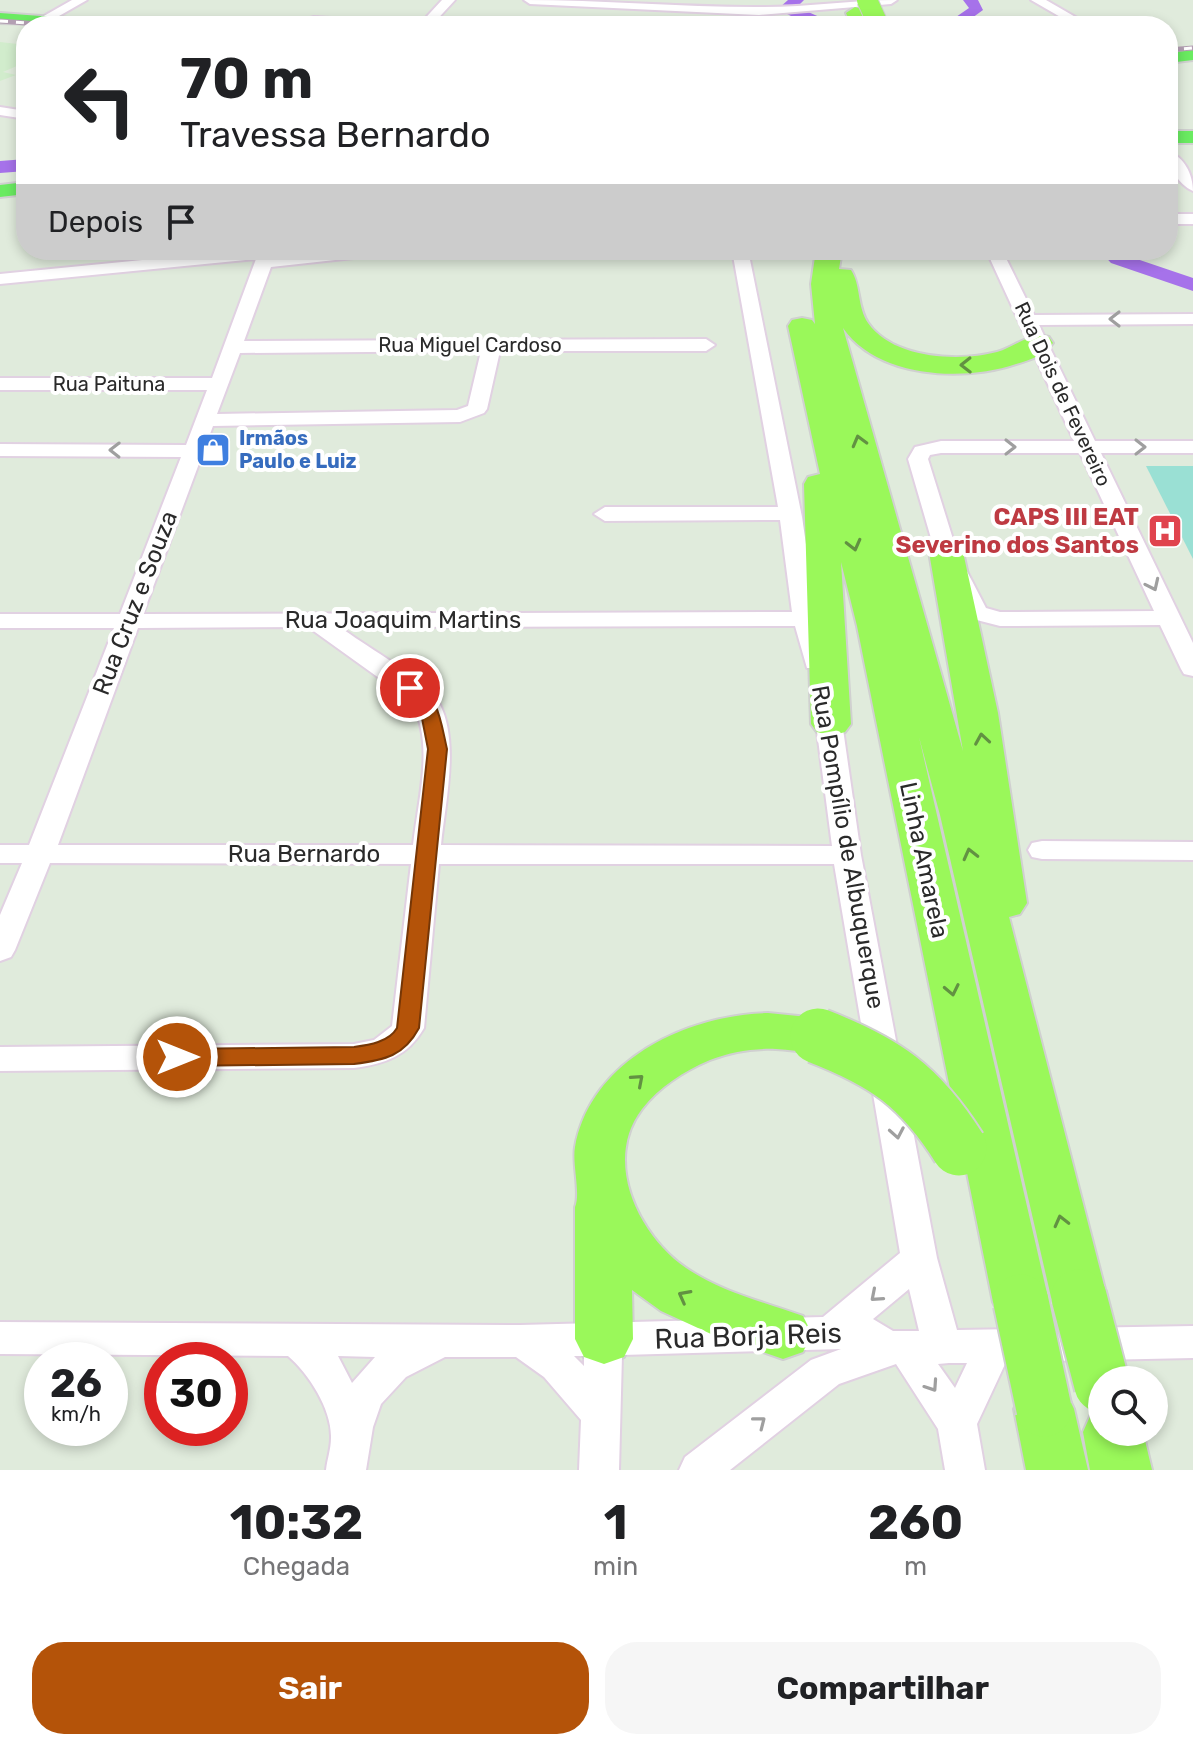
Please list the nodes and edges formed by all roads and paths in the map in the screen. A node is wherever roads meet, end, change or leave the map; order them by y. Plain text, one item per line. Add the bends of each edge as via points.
1 (81, 0) edge
2 (449, 0) edge
3 (540, 0) edge
4 (735, 0) edge
5 (891, 0) edge
6 (1037, 0) edge
7 (530, 7) edge
8 (716, 9) junction
9 (751, 11) junction
10 (55, 16) edge
11 (434, 16) edge
12 (712, 16) edge
13 (757, 16) edge
14 (1067, 16) edge
15 (1178, 167) edge
16 (1193, 186) edge
17 (209, 260) edge
18 (262, 260) edge
19 (742, 260) edge
20 (804, 260) edge
21 (828, 260) edge
22 (842, 260) edge
23 (999, 260) edge
24 (0, 279) edge
25 (1193, 319) edge
26 (1034, 331) junction
27 (492, 344) junction
28 (706, 345) dead end
29 (233, 347) junction
30 (0, 384) edge
31 (219, 384) junction
32 (821, 417) junction
33 (205, 420) junction
34 (1193, 447) edge
35 (0, 450) edge
36 (193, 451) junction
37 (1091, 456) junction
38 (790, 513) junction
39 (605, 514) dead end
40 (946, 552) junction
41 (1168, 618) junction
42 (805, 619) junction
43 (0, 621) edge
44 (127, 621) junction
45 (315, 621) junction
46 (1193, 669) edge
47 (831, 724) junction
48 (1042, 850) dead end
49 (1193, 851) edge
50 (0, 854) edge
51 (40, 854) junction
52 (427, 855) junction
53 (847, 855) junction
54 (0, 950) edge
55 (1015, 1039) junction
56 (0, 1059) edge
57 (602, 1195) junction
58 (919, 1258) junction
59 (1007, 1301) junction
60 (807, 1334) junction
61 (0, 1338) edge
62 (604, 1339) junction
63 (447, 1340) junction
64 (297, 1341) junction
65 (520, 1341) junction
66 (1193, 1342) edge
67 (912, 1348) junction
68 (1097, 1366) edge
69 (603, 1418) junction
70 (957, 1424) junction
71 (1116, 1446) edge
72 (348, 1451) edge
73 (599, 1470) edge
74 (699, 1470) edge
75 (965, 1470) edge
76 (1057, 1470) edge
77 (1121, 1470) edge

1 - 10 street
2 - 11 street
3 - 7 street
3 - 8 street
4 - 9 street
5 - 9 street
6 - 14 street
8 - 9 street
8 - 12 street
9 - 13 street
15 - 16 street
17 - 24 street
18 - 29 street, Rua Cruz e Souza
19 - 38 street, Rua Pompílio de Albuquerque
20 - 32 highway, Linha Amarela via 799,314
55 -> 21 highway, Linha Amarela via 961,815 830,335 824,284
26 -> 22 highway via 1018,357 974,365 925,362 888,351 853,321 842,285
23 - 26 street, Rua Dois de Fevereiro
25 -> 26 street
26 - 37 street, Rua Dois de Fevereiro
27 - 28 street, Rua Miguel Cardoso
27 - 29 street, Rua Miguel Cardoso
27 - 33 street via 477,409 454,417
29 - 31 street, Rua Cruz e Souza
30 - 31 street, Rua Paituna
31 - 33 street, Rua Cruz e Souza
32 - 47 highway via 817,445
32 -> 59 highway, Linha Amarela via 878,641
33 - 36 street, Rua Cruz e Souza
37 -> 34 street
36 -> 35 street
36 - 44 street, Rua Cruz e Souza
40 -> 37 street via 918,459 922,451 1046,447
37 -> 41 street, Rua Dois de Fevereiro
38 - 39 street
38 - 42 street, Rua Pompílio de Albuquerque
40 - 41 street via 974,610 983,616
55 -> 40 highway via 991,796
41 - 46 street, Rua Dois de Fevereiro
42 - 45 street, Rua Joaquim Martins
42 - 47 street, Rua Pompílio de Albuquerque
43 - 44 street, Rua Joaquim Martins
44 - 45 street, Rua Joaquim Martins
44 - 51 street, Rua Cruz e Souza
45 - 52 street via 429,706 437,749
47 - 53 street, Rua Pompílio de Albuquerque
48 - 49 street
50 - 51 street, Rua Bernardo
51 - 52 street, Rua Bernardo
51 - 54 street, Rua Cruz e Souza
52 - 53 street, Rua Bernardo
52 - 56 street via 408,1028 391,1046 354,1056
53 -> 58 street, Rua Pompílio de Albuquerque
68 -> 55 highway, Linha Amarela, bridge
57 -> 59 highway, bridge via 600,1147 605,1124 630,1085 655,1066 687,1048 730,1035 783,1031 818,1036 889,1067 935,1111 959,1148
60 -> 57 highway via 706,1307 673,1290 621,1237
57 - 62 highway
58 -> 60 street
58 - 67 street, Rua Pompílio de Albuquerque
59 - 66 street, Rua Borja Reis
59 - 67 street, Rua Borja Reis
59 - 70 street
59 - 76 highway, Linha Amarela, bridge via 1044,1409
60 - 62 street, Rua Borja Reis
60 - 67 street, Rua Borja Reis via 863,1332
61 - 64 street, Rua Borja Reis
62 - 65 street, Rua Borja Reis
62 - 69 street
63 - 64 street, Rua Borja Reis
63 - 65 street, Rua Borja Reis
63 - 72 street via 400,1358 382,1375 362,1400
64 - 72 street via 328,1371
65 - 69 street via 544,1352 570,1374
67 -> 70 street, Rua Pompílio de Albuquerque
74 -> 67 street via 825,1372
69 - 73 street
70 - 75 street, Rua Pompílio de Albuquerque
71 - 77 highway

